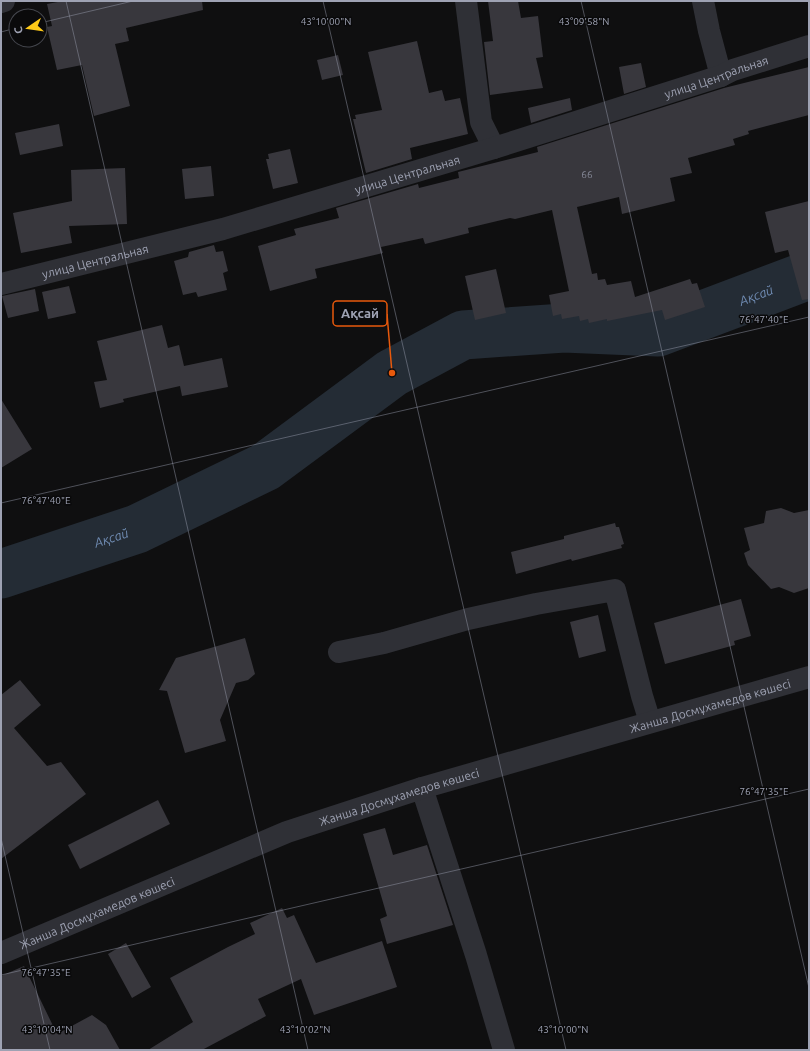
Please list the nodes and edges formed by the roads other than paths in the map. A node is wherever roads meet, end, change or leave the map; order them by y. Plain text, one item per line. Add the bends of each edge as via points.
1 (4, 1) edge
2 (466, 1) edge
3 (703, 1) edge
4 (1, 2) edge
5 (809, 46) edge
6 (721, 76) junction
7 (494, 148) junction
8 (1, 284) edge
9 (339, 652) dead end
10 (809, 677) edge
11 (650, 722) junction
12 (422, 788) junction
13 (1, 953) edge
14 (504, 1050) edge

1 - 4 street
2 - 7 street via 481,122
3 - 6 street
5 - 6 street, улица Центральная via 732,70
6 - 7 street, улица Центральная
7 - 8 street, улица Центральная via 223,229
9 - 11 street via 384,643 468,619 615,590
10 - 11 street, Жанша Досмұхамедов көшесі
11 - 12 street, Жанша Досмұхамедов көшесі
12 - 13 street, Жанша Досмұхамедов көшесі via 287,832
12 - 14 street

